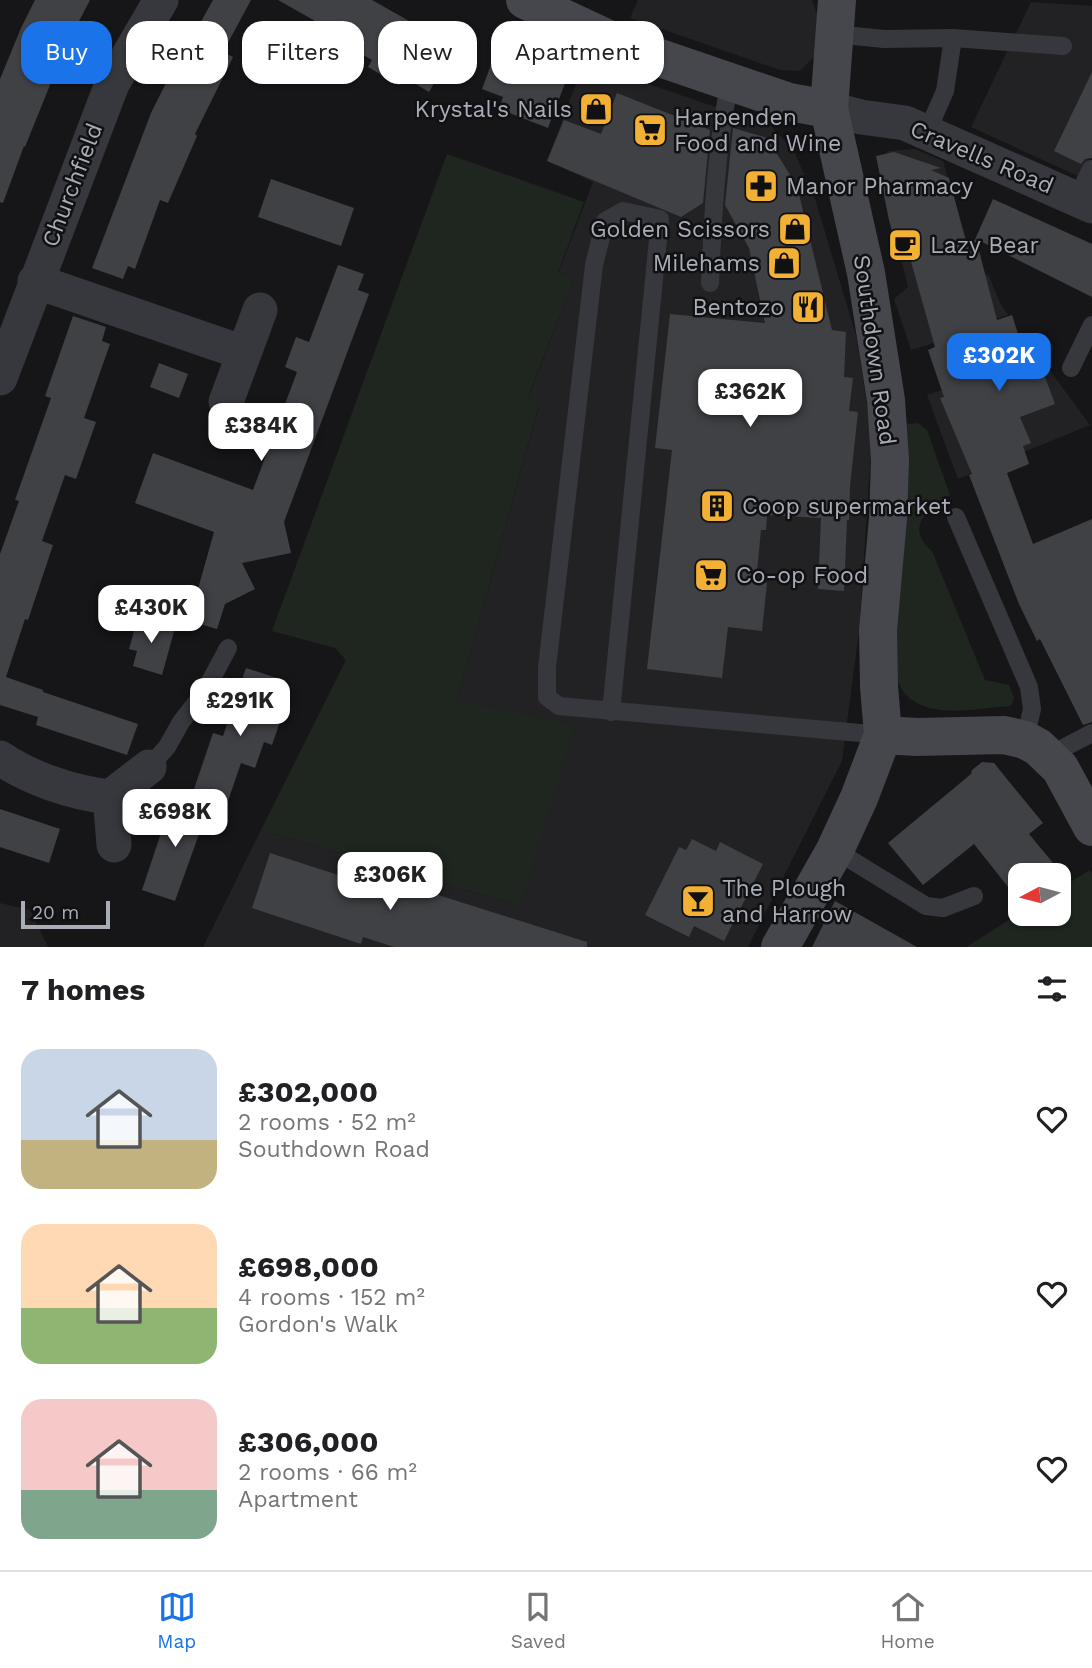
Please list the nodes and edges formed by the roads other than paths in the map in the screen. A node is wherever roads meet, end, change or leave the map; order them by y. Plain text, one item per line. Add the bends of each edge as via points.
1 (161, 0) edge
2 (525, 0) edge
3 (836, 17) edge
4 (953, 38) junction
5 (1063, 46) dead end
6 (730, 81) junction
7 (828, 109) junction
8 (927, 132) junction
9 (1087, 191) edge
10 (35, 281) junction
11 (710, 283) dead end
12 (260, 310) dead end
13 (1092, 325) edge
14 (244, 353) junction
15 (1071, 368) dead end
16 (0, 378) edge
17 (226, 401) dead end
18 (956, 517) dead end
19 (228, 648) dead end
20 (611, 712) junction
21 (1092, 733) edge
22 (883, 735) junction
23 (1037, 748) junction
24 (0, 758) edge
25 (149, 767) joint
26 (110, 797) junction
27 (1092, 827) edge
28 (114, 845) dead end
29 (835, 850) junction
30 (974, 896) dead end
31 (780, 947) edge

1 - 10 street, Churchfield via 112,84
2 - 6 street via 619,44
3 - 4 lane via 884,38
3 - 7 street, Southdown Road
4 - 5 lane
4 - 8 lane via 945,91
6 - 7 street via 789,102
6 - 11 lane via 720,130
7 - 8 street, Cravells Road via 905,123
7 - 22 street, Southdown Road via 866,274 886,400 888,518 878,630
8 - 9 street, Cravells Road
10 - 14 street
10 - 16 street, Churchfield
12 - 14 street
13 - 15 lane
14 - 17 street
18 - 23 lane via 1028,687
19 - 25 lane via 205,691
20 - 20 lane via 559,706 547,697 547,667 594,265 605,221 623,211 660,219
20 - 22 lane
21 - 23 lane
22 - 23 street via 1004,735
22 - 29 street, Southdown Road
23 - 27 street via 1060,768
24 - 26 street via 20,772
25 - 26 street
26 - 28 street
29 - 30 lane via 926,906 943,908
29 - 31 street, Southdown Road

